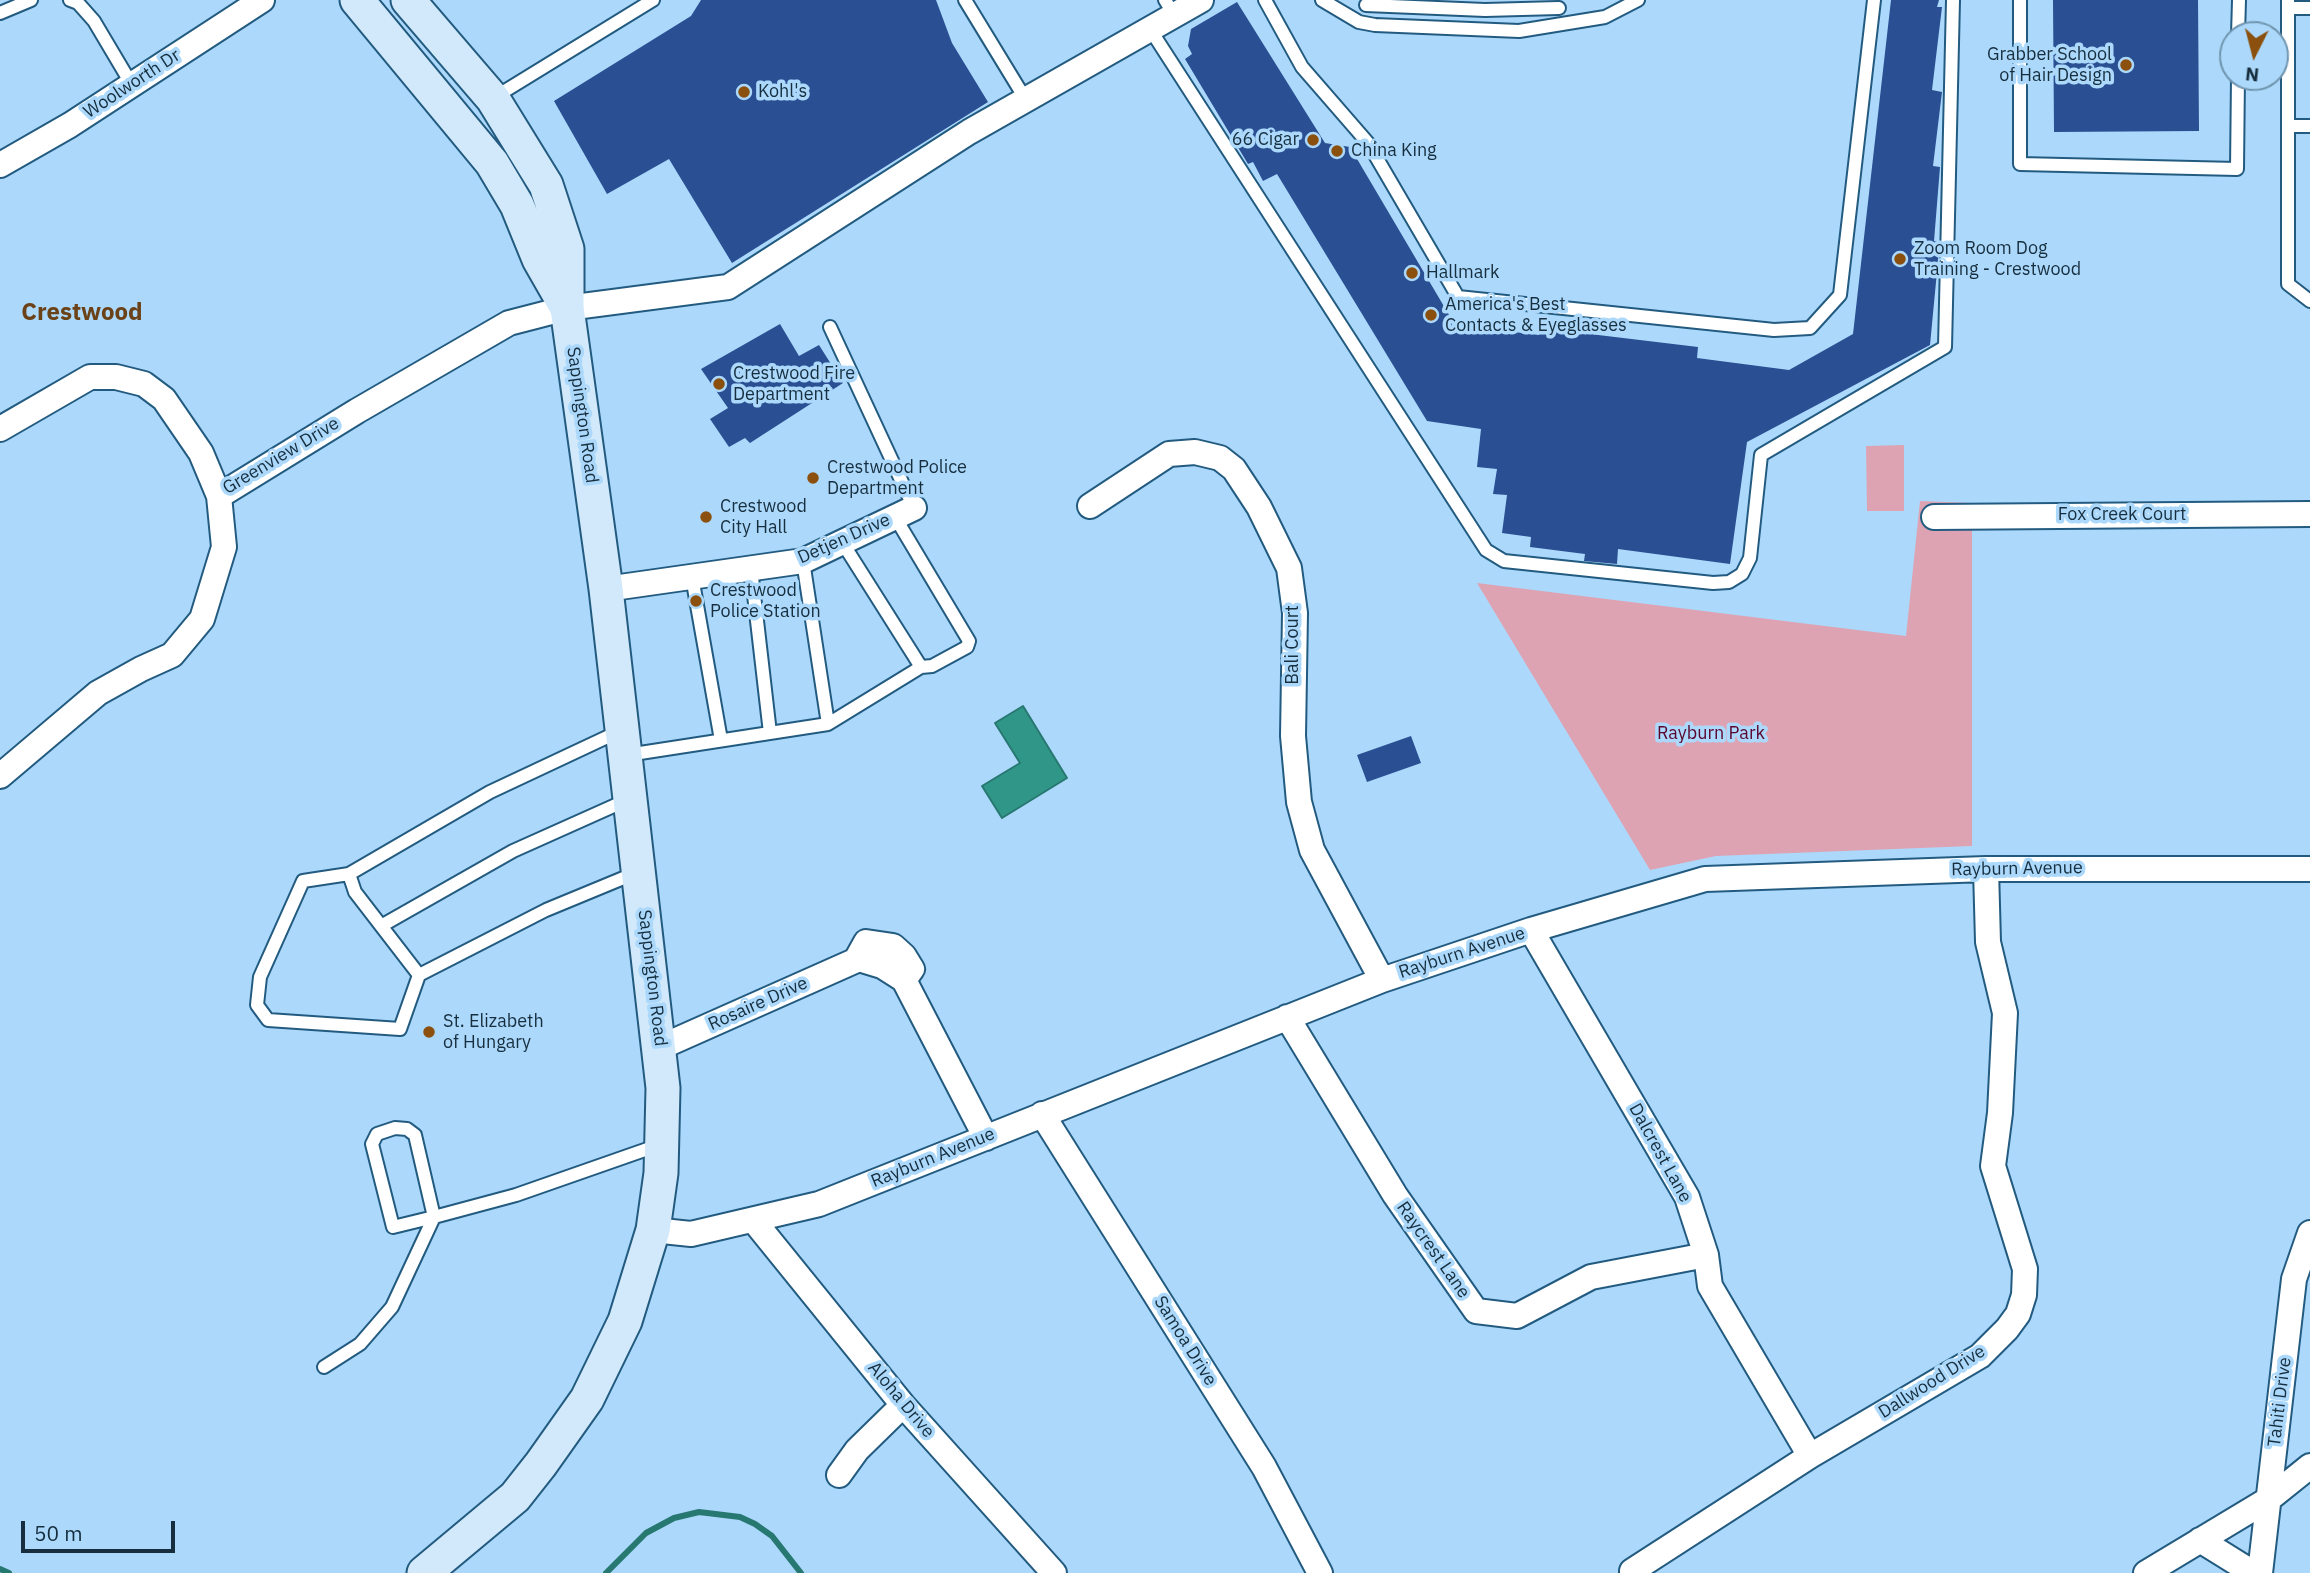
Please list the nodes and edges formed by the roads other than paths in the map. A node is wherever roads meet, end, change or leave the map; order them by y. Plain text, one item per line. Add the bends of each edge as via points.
1 (31, 0) edge
2 (70, 0) edge
3 (262, 0) edge
4 (357, 0) edge
5 (408, 0) edge
6 (653, 0) edge
7 (965, 0) edge
8 (1201, 0) edge
9 (1265, 0) edge
10 (1322, 0) edge
11 (1874, 0) edge
12 (1953, 0) edge
13 (2020, 0) edge
14 (2239, 0) edge
15 (1635, 1) edge
16 (1559, 4) edge
17 (2288, 4) edge
18 (1366, 5) dead end
19 (4, 7) edge
20 (1170, 8) edge
21 (2310, 8) edge
22 (2238, 21) edge
23 (1558, 25) junction
24 (1150, 29) junction
25 (131, 85) junction
26 (2238, 91) edge
27 (493, 99) junction
28 (1026, 100) junction
29 (2288, 126) junction
30 (2310, 126) edge
31 (0, 164) edge
32 (2310, 301) edge
33 (567, 308) junction
34 (830, 327) dead end
35 (0, 429) edge
36 (219, 496) junction
37 (1090, 506) dead end
38 (904, 512) junction
39 (2310, 514) edge
40 (1934, 517) dead end
41 (842, 542) junction
42 (803, 561) junction
43 (751, 569) junction
44 (692, 577) junction
45 (606, 589) junction
46 (921, 667) junction
47 (828, 724) junction
48 (770, 733) junction
49 (721, 740) junction
50 (624, 742) junction
51 (0, 776) edge
52 (630, 798) junction
53 (1986, 869) junction
54 (2310, 869) edge
55 (638, 872) junction
56 (349, 874) junction
57 (382, 926) junction
58 (1531, 930) junction
59 (419, 975) junction
60 (1382, 979) junction
61 (1287, 1017) junction
62 (661, 1047) junction
63 (1042, 1114) junction
64 (986, 1138) junction
65 (663, 1144) junction
66 (434, 1217) junction
67 (754, 1221) junction
68 (653, 1230) junction
69 (2310, 1233) edge
70 (1706, 1255) junction
71 (324, 1367) dead end
72 (903, 1405) junction
73 (1811, 1456) junction
74 (2310, 1466) edge
75 (839, 1475) dead end
76 (2269, 1499) junction
77 (2200, 1541) junction
78 (1632, 1571) dead end
79 (424, 1573) edge
80 (1054, 1573) edge
81 (1319, 1573) edge
82 (2146, 1573) edge
83 (2253, 1573) edge
84 (2260, 1573) edge

1 - 19 lane
2 - 25 lane via 94,21
3 - 25 street, Woolworth Dr
4 - 33 main road, Sappington Road via 492,163
5 - 27 main road, Sappington Road
6 - 27 lane
7 - 28 lane
8 - 20 street, Greenview Drive
9 - 11 lane via 1302,67 1368,143 1458,298 1774,330 1810,328 1840,295
10 - 23 lane via 1359,22 1375,25 1520,31
12 - 24 lane via 1945,347 1761,455 1750,558 1742,574 1729,582 1713,583 1504,561 1486,550
13 - 26 lane via 2020,164 2237,169
14 - 22 lane
15 - 23 lane via 1605,17
16 - 18 lane via 1485,10
16 - 23 lane
17 - 21 lane
17 - 29 lane
20 - 24 street, Greenview Drive
24 - 28 street, Greenview Drive
25 - 31 street, Woolworth Dr
27 - 33 main road, Sappington Road via 545,185 568,249
28 - 33 street, Greenview Drive via 728,287
29 - 30 lane
29 - 32 lane via 2288,284
33 - 36 street, Greenview Drive via 509,323
33 - 45 main road, Sappington Road
34 - 38 lane
35 - 36 street, Greenview Drive via 90,377 144,384 164,399 201,453
36 - 51 street via 224,547 202,620 172,656 98,693
37 - 60 street, Bali Court via 1169,454 1195,452 1220,457 1234,469 1259,507 1289,568 1295,613 1293,736 1299,803 1312,850
38 - 41 street, Detjen Drive
38 - 46 lane via 969,641 967,648
39 - 40 street, Fox Creek Court
41 - 42 street, Detjen Drive
41 - 46 lane
42 - 43 street, Detjen Drive
42 - 47 lane
43 - 44 street, Detjen Drive
43 - 48 lane
44 - 45 street, Detjen Drive
44 - 49 lane
45 - 50 main road, Sappington Road
46 - 47 lane
47 - 48 lane
48 - 49 lane
49 - 50 lane
50 - 52 main road, Sappington Road
50 - 56 lane via 490,792
52 - 55 main road, Sappington Road
52 - 57 lane via 513,851
53 - 54 street, Rayburn Avenue
53 - 58 street, Rayburn Avenue via 1705,878
53 - 73 street, Dallwood Drive via 1988,942 2005,1013 1993,1166 2025,1269 2024,1295 2018,1314 1980,1356
55 - 59 lane via 546,910
55 - 62 main road, Sappington Road
56 - 57 lane via 355,892
56 - 59 lane via 303,881 260,977 257,1005 268,1020 400,1029
57 - 59 lane
58 - 60 street, Rayburn Avenue
58 - 70 street, Dalcrest Lane via 1687,1197
60 - 61 street, Rayburn Avenue
61 - 63 street, Rayburn Avenue
61 - 70 street, Raycrest Lane via 1395,1195 1476,1311 1517,1315 1591,1277
62 - 64 street, Rosaire Drive via 856,960 881,966 904,980
62 - 65 main road, Sappington Road
63 - 64 street, Rayburn Avenue
63 - 81 street, Samoa Drive via 1264,1468
64 - 67 street, Rayburn Avenue via 819,1204
65 - 66 lane via 496,1201
65 - 68 main road, Sappington Road
66 - 66 lane via 415,1135 395,1128 377,1134 372,1144 393,1227
66 - 71 lane via 392,1307 360,1344
67 - 68 street, Rayburn Avenue via 691,1234
67 - 72 street, Aloha Drive
68 - 79 main road, Sappington Road via 625,1321 587,1399 515,1497
69 - 76 street, Tahiti Drive via 2294,1279
70 - 73 street, Dalcrest Lane via 1710,1286
72 - 75 street via 857,1450
72 - 80 street, Aloha Drive
73 - 78 street, Dallwood Drive
74 - 76 street
76 - 77 street
76 - 84 street, Tahiti Drive
77 - 82 street
77 - 83 street

